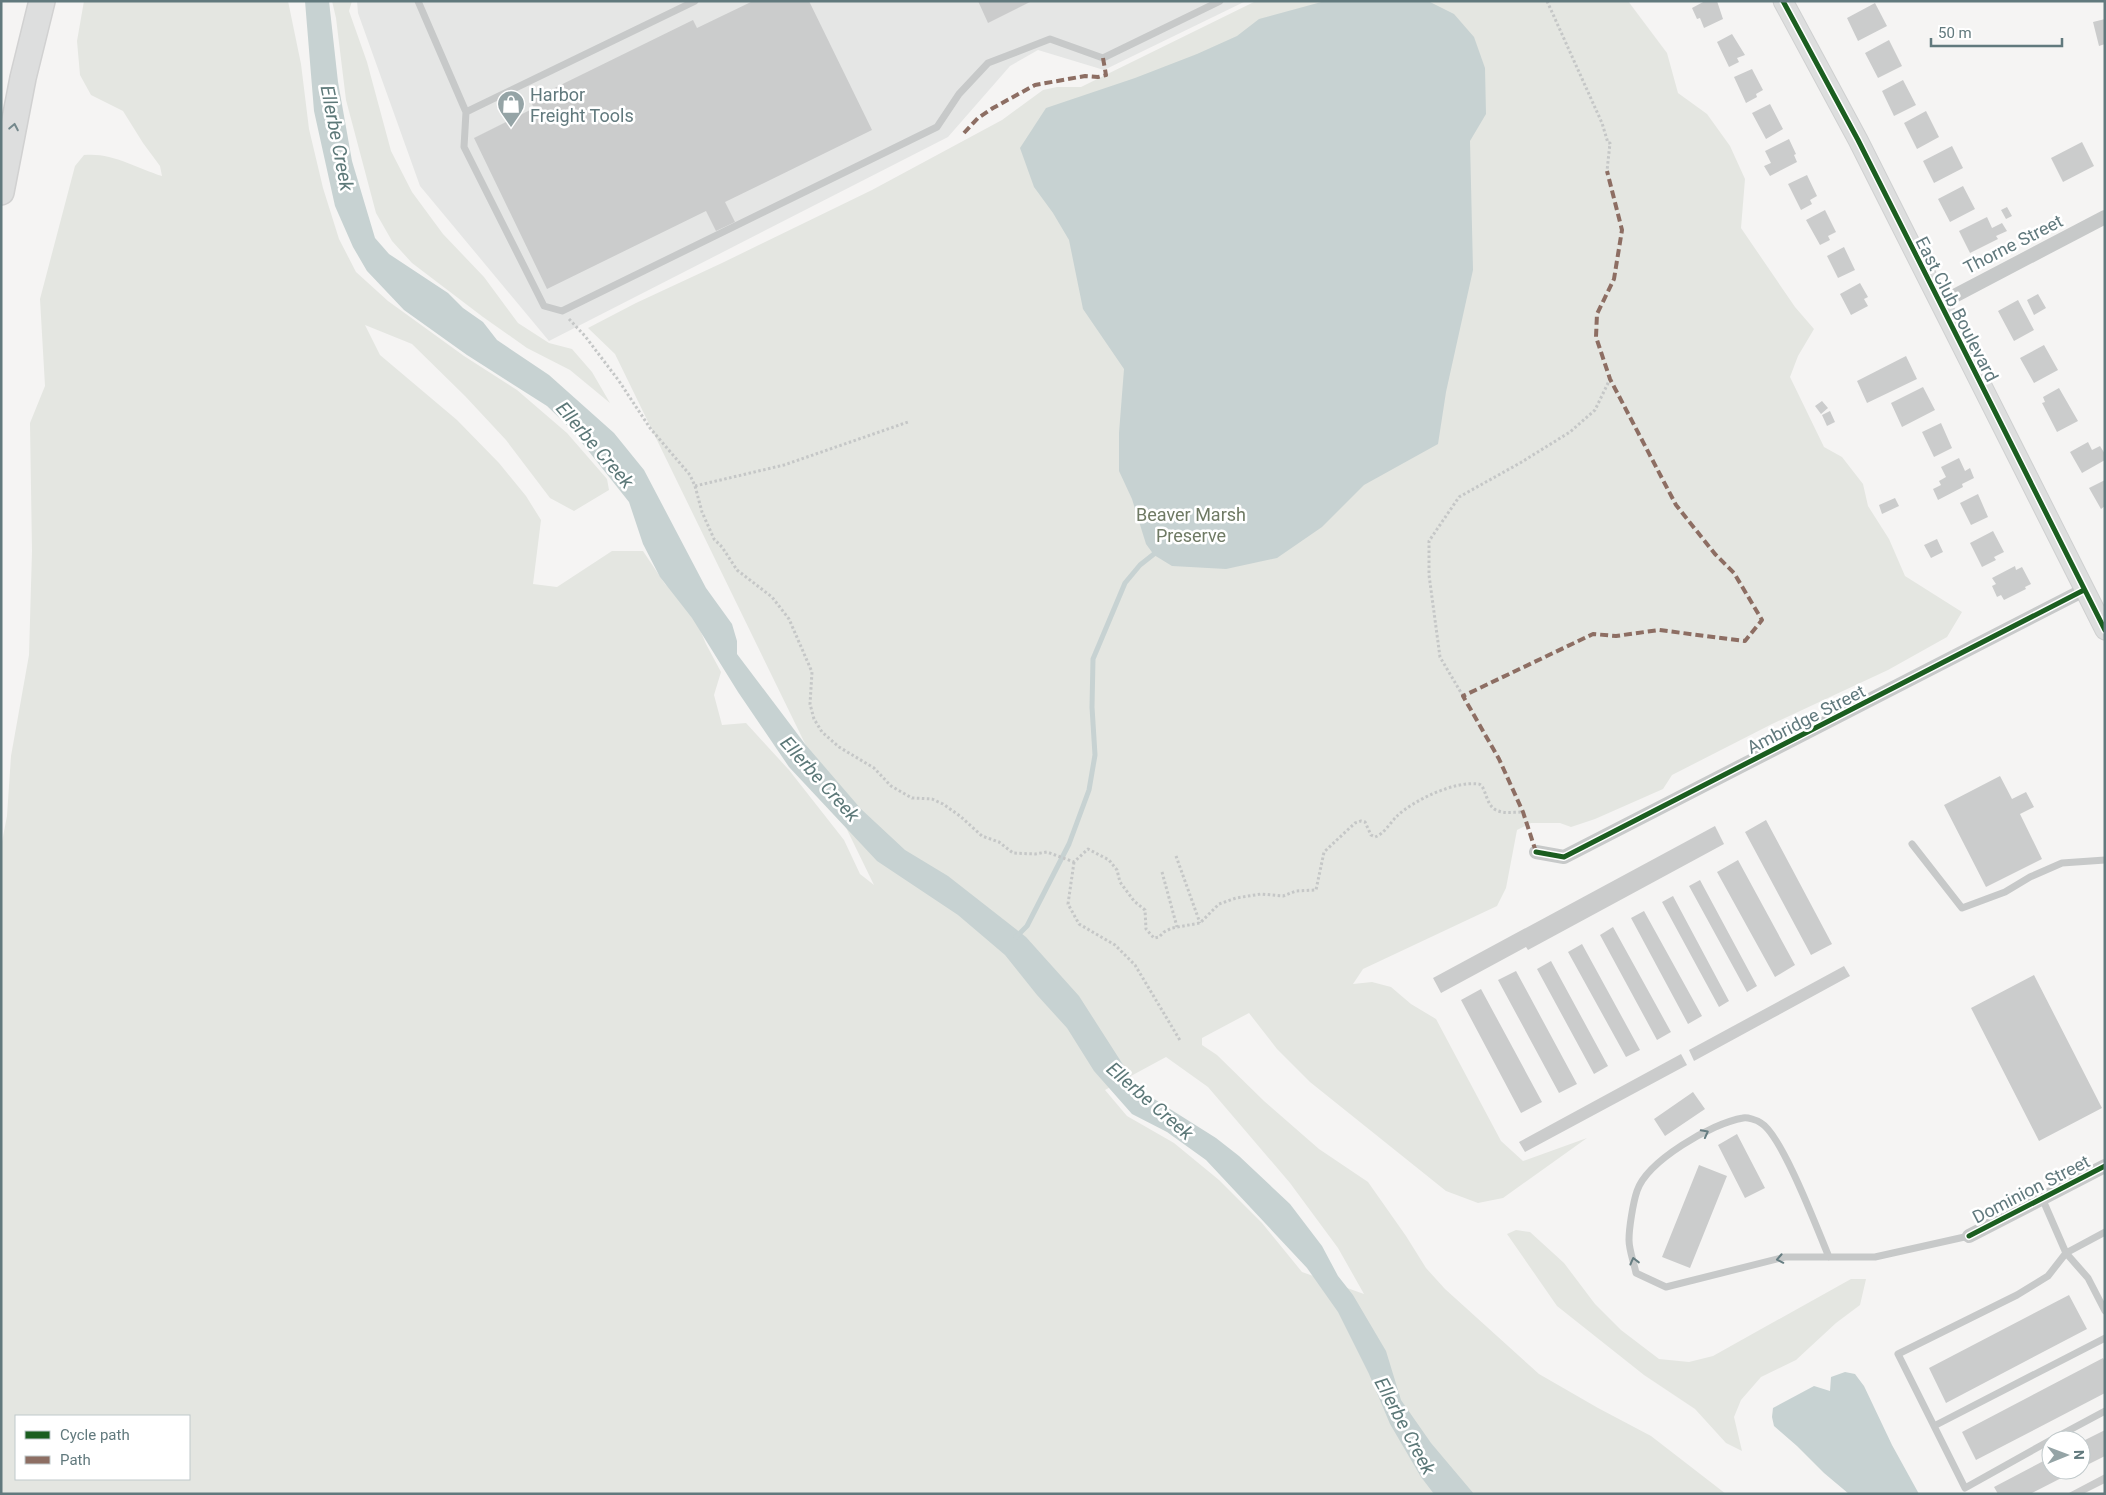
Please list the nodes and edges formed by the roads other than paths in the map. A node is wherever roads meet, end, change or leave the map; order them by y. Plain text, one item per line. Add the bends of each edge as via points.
1 (42, 1) edge
2 (418, 1) edge
3 (695, 1) edge
4 (1220, 1) edge
5 (1783, 1) edge
6 (466, 112) junction
7 (1, 192) edge
8 (2105, 217) edge
9 (1939, 304) junction
10 (2084, 590) junction
11 (2105, 630) edge
12 (1912, 844) dead end
13 (1536, 852) dead end
14 (2105, 860) edge
15 (2105, 1166) edge
16 (2042, 1198) junction
17 (2105, 1232) edge
18 (1969, 1236) joint
19 (2066, 1253) junction
20 (1829, 1257) junction
21 (2105, 1311) edge
22 (2105, 1338) edge
23 (2105, 1411) edge
24 (1934, 1426) junction
25 (2070, 1430) edge
26 (2041, 1446) edge

7 -> 1 highway
2 - 6 lane
3 - 6 lane
4 - 6 lane via 1103,58 1050,39 988,63 959,94 937,127 562,311 544,306 464,147
5 - 9 street, East Club Boulevard via 1858,140
8 - 9 street, Thorne Street
9 - 10 street, East Club Boulevard
10 - 11 street, East Club Boulevard
10 - 13 street, Ambridge Street via 1564,857
12 - 14 lane via 1962,908 2005,892 2062,863
15 - 16 street, Dominion Street
16 - 18 street, Dominion Street
16 - 19 lane
17 - 19 lane
18 - 20 lane via 1875,1257
19 - 21 lane via 2088,1278
19 - 24 lane via 2048,1276 2017,1295 1898,1354
20 -> 20 lane via 1785,1257 1666,1287 1636,1273 1628,1241 1637,1190 1658,1162 1712,1129 1744,1117 1762,1123 1796,1179
22 - 24 lane
23 - 25 lane
24 - 26 lane via 1964,1488

